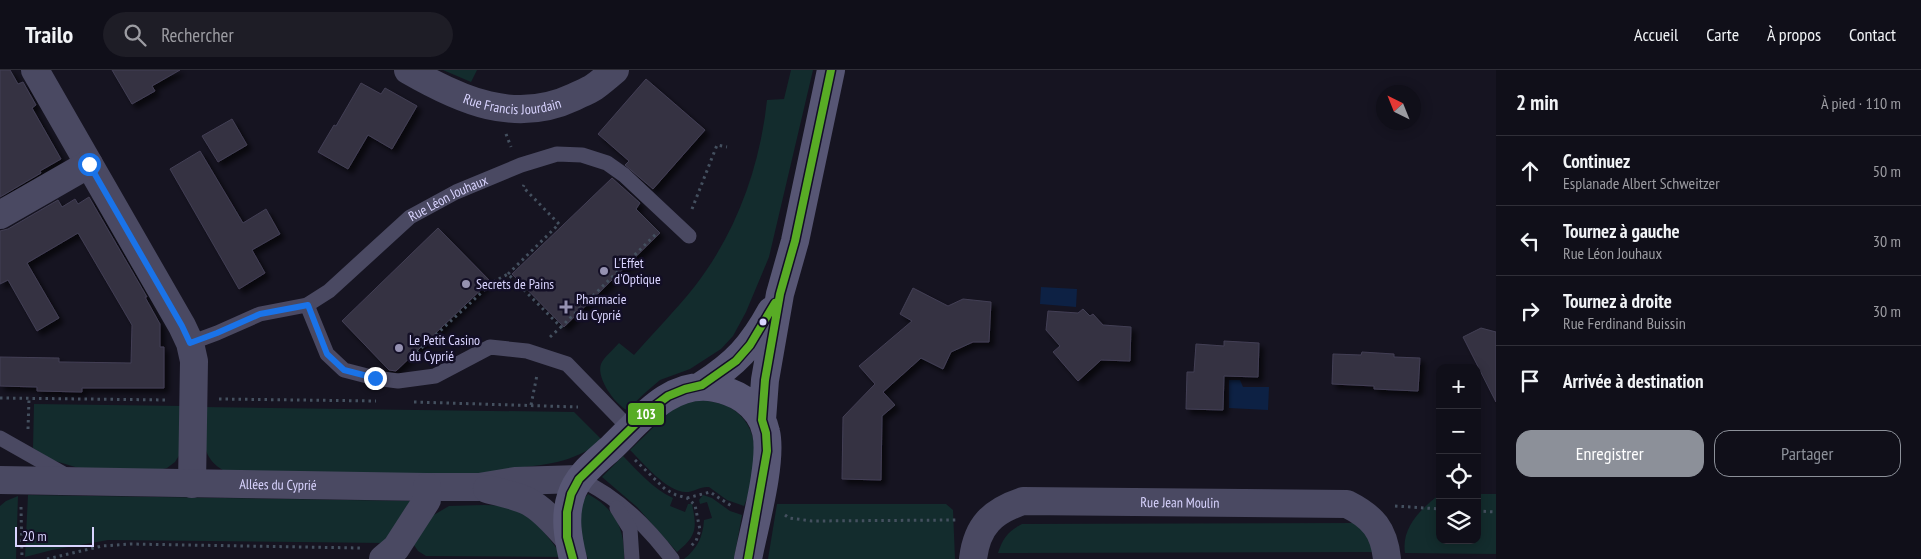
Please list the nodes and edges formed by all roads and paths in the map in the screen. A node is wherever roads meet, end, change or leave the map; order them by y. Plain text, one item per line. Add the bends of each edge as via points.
1 (408, 70) edge
2 (615, 70) edge
3 (831, 70) edge
4 (44, 73) edge
5 (504, 131) dead end
6 (727, 147) dead end
7 (89, 164) junction
8 (521, 165) junction
9 (0, 215) edge
10 (671, 220) junction
11 (689, 236) dead end
12 (508, 274) junction
13 (780, 294) junction
14 (308, 305) junction
15 (201, 339) junction
16 (398, 381) junction
17 (702, 385) junction
18 (0, 398) edge
19 (193, 399) junction
20 (377, 401) dead end
21 (407, 402) dead end
22 (585, 413) dead end
23 (762, 420) junction
24 (623, 436) junction
25 (0, 438) edge
26 (579, 479) junction
27 (0, 480) edge
28 (76, 482) junction
29 (192, 484) junction
30 (427, 487) junction
31 (478, 487) junction
32 (605, 492) junction
33 (687, 498) junction
34 (770, 511) junction
35 (1481, 511) edge
36 (1496, 512) edge
37 (986, 522) junction
38 (570, 548) edge
39 (389, 554) edge
40 (678, 556) edge
41 (47, 559) edge
42 (632, 559) edge
43 (748, 559) edge
44 (973, 559) edge
45 (1387, 559) edge

1 - 2 street, Rue Francis Jourdain via 443,90 472,101 501,109 533,110 563,102 593,88
3 - 13 main road
4 - 7 street
5 - 8 path
6 - 10 path via 717,144 691,210 685,215 677,214
7 - 9 street
7 - 15 street via 182,326
8 - 10 lane, Rue Léon Jouhaux via 557,154 582,155 607,163
8 - 12 path via 525,177 523,187 559,224
8 - 14 lane, Rue Léon Jouhaux via 456,192 410,217 329,291
10 - 11 lane, Rue Léon Jouhaux
10 - 12 path via 561,327
12 - 16 path via 493,282 398,369
13 - 17 main road via 750,345 736,360
13 - 23 main road via 765,380
14 - 15 lane, Rue Léon Jouhaux via 260,314
14 - 16 lane via 327,354 344,370
15 - 19 street via 194,361
16 - 24 lane via 435,376 490,346 527,351 567,364 604,400
17 - 23 main road via 738,396 753,406
17 - 24 main road via 668,396
18 - 19 path
19 - 20 path
19 - 29 street
21 - 22 path via 579,407
23 - 34 main road via 766,433
24 - 26 main road
24 - 33 path via 665,489
25 - 28 lane, Allées du Cyprié
26 - 31 street, Allées du Cyprié via 515,481
26 - 32 lane
26 - 38 main road via 567,512
27 - 28 street, Allées du Cyprié
28 - 29 street, Allées du Cyprié
29 - 30 street, Allées du Cyprié
30 - 31 street, Allées du Cyprié
30 - 39 street via 427,500
31 - 38 street, Allées du Cyprié via 530,503 549,518
32 - 40 lane
32 - 42 lane via 630,529
33 - 34 path via 710,492 732,507
33 - 40 path via 696,505 700,530 696,541
34 - 37 path via 812,521 942,519
34 - 43 main road
35 - 36 path
37 - 44 street via 978,535
37 - 45 street, Rue Jean Moulin via 998,511 1023,501 1340,503 1362,511 1375,523 1383,538
39 - 41 path via 130,544 102,546

